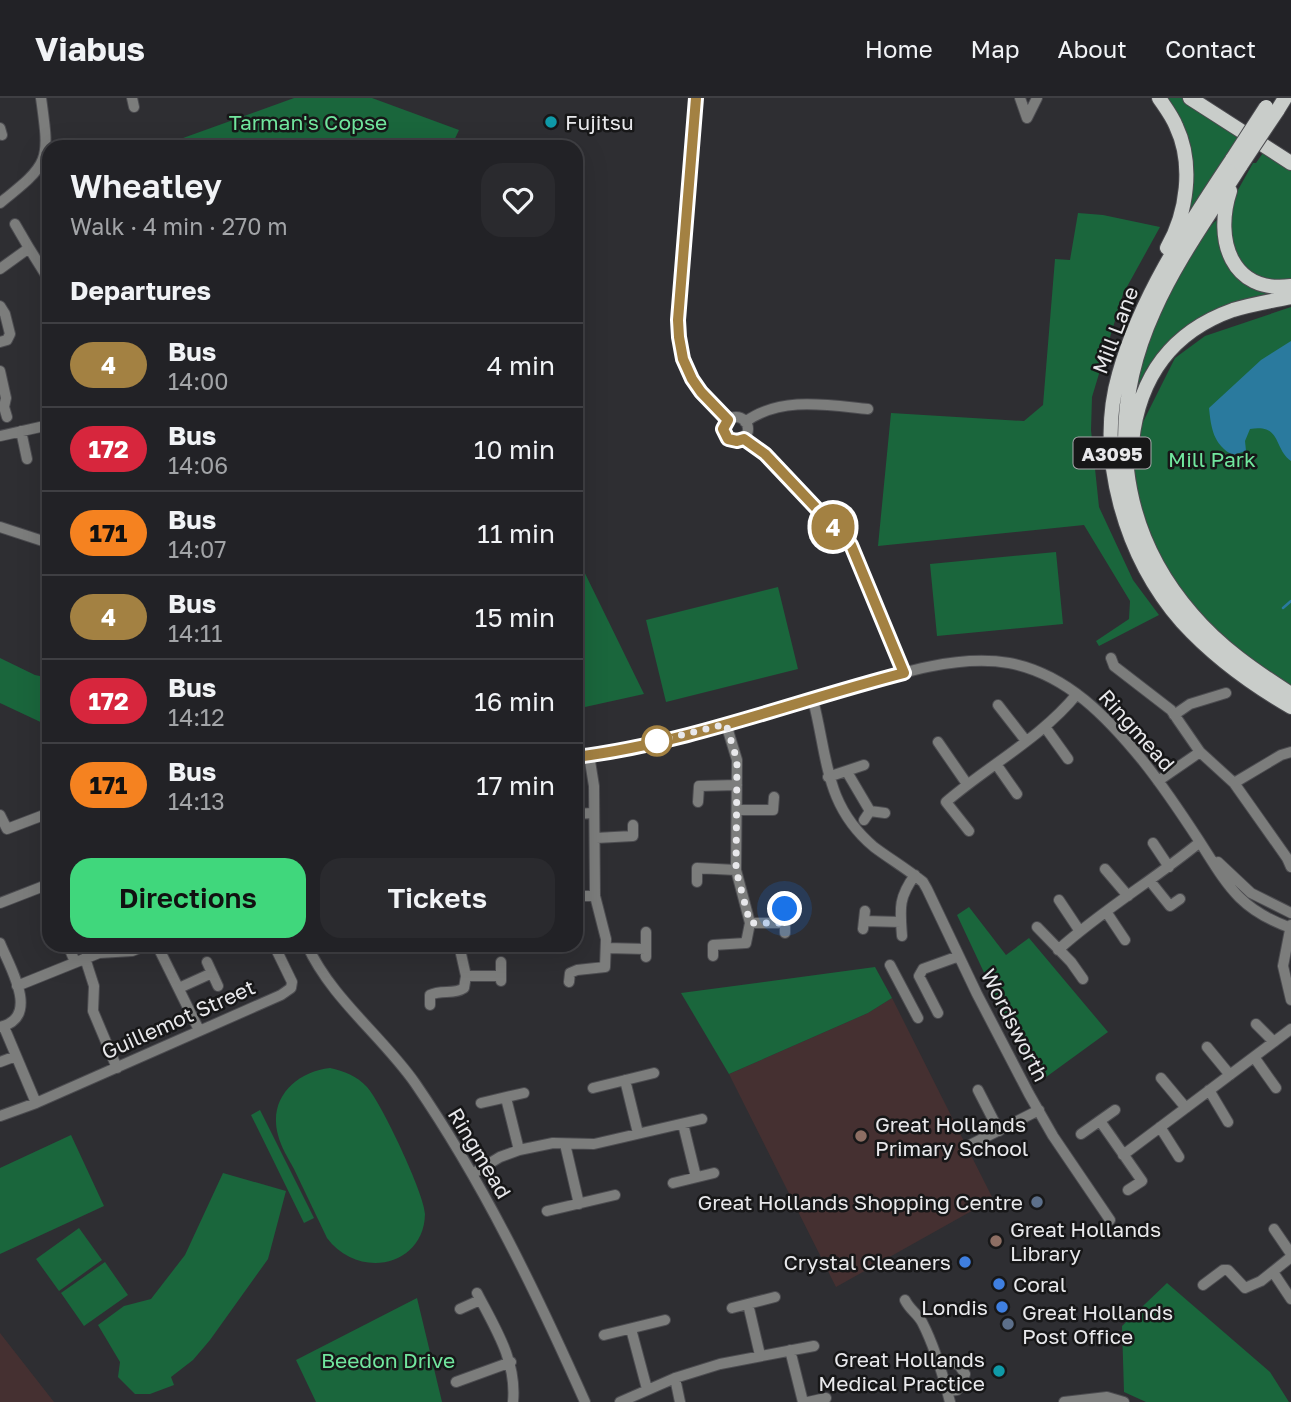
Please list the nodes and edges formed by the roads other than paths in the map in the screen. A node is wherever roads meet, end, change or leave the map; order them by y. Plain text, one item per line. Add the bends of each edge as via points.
1 (41, 98) edge
2 (696, 98) edge
3 (1020, 98) edge
4 (1037, 98) edge
5 (1159, 98) edge
6 (1190, 98) edge
7 (1204, 98) edge
8 (1275, 103) edge
9 (46, 140) edge
10 (1291, 153) edge
11 (42, 161) edge
12 (1291, 163) edge
13 (1237, 165) junction
14 (0, 203) edge
15 (15, 224) dead end
16 (30, 248) junction
17 (42, 268) edge
18 (0, 269) edge
19 (1291, 286) edge
20 (1291, 297) edge
21 (0, 306) edge
22 (0, 342) edge
23 (0, 371) edge
24 (1119, 373) junction
25 (868, 409) dead end
26 (6, 417) dead end
27 (728, 420) junction
28 (745, 422) junction
29 (42, 426) edge
30 (21, 430) junction
31 (0, 436) edge
32 (27, 459) dead end
33 (1128, 480) junction
34 (0, 527) edge
35 (42, 540) edge
36 (1111, 658) dead end
37 (1226, 692) dead end
38 (1077, 694) junction
39 (1291, 694) edge
40 (813, 700) junction
41 (998, 705) dead end
42 (1291, 707) edge
43 (1174, 715) junction
44 (726, 724) junction
45 (1045, 727) junction
46 (1026, 741) junction
47 (938, 742) dead end
48 (1200, 752) junction
49 (1291, 752) edge
50 (589, 755) junction
51 (583, 756) edge
52 (1068, 759) dead end
53 (996, 764) junction
54 (864, 765) dead end
55 (848, 772) junction
56 (828, 777) junction
57 (1158, 781) junction
58 (1234, 783) junction
59 (967, 784) junction
60 (737, 785) junction
61 (1017, 794) dead end
62 (774, 797) dead end
63 (698, 802) dead end
64 (738, 810) junction
65 (593, 813) junction
66 (885, 813) dead end
67 (583, 814) edge
68 (0, 816) edge
69 (42, 816) edge
70 (633, 825) dead end
71 (969, 831) dead end
72 (596, 838) junction
73 (1200, 842) junction
74 (1153, 843) dead end
75 (1290, 861) edge
76 (1169, 867) junction
77 (1105, 869) dead end
78 (736, 870) junction
79 (915, 875) junction
80 (1150, 881) junction
81 (697, 882) dead end
82 (42, 887) edge
83 (583, 896) edge
84 (595, 896) junction
85 (1128, 897) junction
86 (1180, 899) dead end
87 (1059, 900) dead end
88 (0, 903) edge
89 (785, 909) dead end
90 (1107, 912) junction
91 (1291, 914) edge
92 (864, 921) dead end
93 (901, 922) junction
94 (750, 923) junction
95 (1291, 927) edge
96 (1037, 928) dead end
97 (1079, 930) junction
98 (646, 932) dead end
99 (902, 936) dead end
100 (1125, 940) dead end
101 (0, 943) edge
102 (607, 948) junction
103 (1058, 950) junction
104 (74, 952) edge
105 (102, 952) edge
106 (161, 952) edge
107 (277, 952) edge
108 (311, 952) edge
109 (461, 952) edge
110 (713, 956) dead end
111 (959, 957) junction
112 (80, 960) junction
113 (207, 962) dead end
114 (501, 962) dead end
115 (890, 965) dead end
116 (212, 973) junction
117 (466, 976) junction
118 (919, 976) junction
119 (897, 979) junction
120 (1083, 979) dead end
121 (569, 982) dead end
122 (18, 986) junction
123 (218, 986) dead end
124 (178, 988) junction
125 (1291, 999) edge
126 (430, 1005) dead end
127 (938, 1013) dead end
128 (918, 1018) dead end
129 (1256, 1024) dead end
130 (2, 1027) edge
131 (1291, 1029) edge
132 (199, 1030) junction
133 (1274, 1042) junction
134 (1208, 1047) dead end
135 (16, 1056) junction
136 (1254, 1057) junction
137 (0, 1062) edge
138 (117, 1068) junction
139 (654, 1073) dead end
140 (1230, 1075) junction
141 (1161, 1078) dead end
142 (625, 1080) junction
143 (593, 1088) dead end
144 (1276, 1088) dead end
145 (978, 1090) dead end
146 (1209, 1090) junction
147 (524, 1093) dead end
148 (506, 1098) junction
149 (36, 1103) junction
150 (481, 1103) dead end
151 (1186, 1108) junction
152 (1039, 1110) junction
153 (1115, 1110) dead end
154 (0, 1116) edge
155 (702, 1119) dead end
156 (1100, 1121) junction
157 (1228, 1122) dead end
158 (683, 1124) junction
159 (1160, 1127) junction
160 (999, 1131) junction
161 (638, 1133) junction
162 (1081, 1134) dead end
163 (565, 1144) junction
164 (968, 1146) dead end
165 (519, 1150) junction
166 (1123, 1155) junction
167 (1179, 1157) dead end
168 (714, 1173) dead end
169 (472, 1174) junction
170 (696, 1177) junction
171 (673, 1183) dead end
172 (1128, 1191) dead end
173 (615, 1195) dead end
174 (579, 1204) junction
175 (547, 1211) dead end
176 (1110, 1220) dead end
177 (1274, 1229) dead end
178 (1291, 1256) edge
179 (1273, 1272) junction
180 (1203, 1285) dead end
181 (775, 1297) dead end
182 (1291, 1299) edge
183 (905, 1300) dead end
184 (748, 1304) junction
185 (732, 1308) dead end
186 (460, 1309) dead end
187 (665, 1320) dead end
188 (631, 1329) junction
189 (604, 1335) dead end
190 (814, 1346) dead end
191 (790, 1350) junction
192 (760, 1355) junction
193 (511, 1362) junction
194 (939, 1364) junction
195 (675, 1378) junction
196 (456, 1382) dead end
197 (648, 1389) junction
198 (949, 1397) edge
199 (825, 1398) dead end
200 (513, 1402) edge
201 (585, 1402) edge
202 (620, 1402) edge
203 (680, 1402) edge
204 (806, 1402) edge
205 (1064, 1402) edge
206 (1124, 1402) edge

1 - 9 street
2 - 27 street via 679,337 692,379
3 - 4 street via 1027,118
5 - 24 main road, A3095 via 1177,127 1186,184 1172,240 1143,294
6 - 12 main road
7 - 10 main road
8 - 13 main road, Mill Lane / A3095, bridge
11 - 14 street
13 - 19 main road, A3095 via 1224,216 1228,254 1250,279 1268,286
13 - 24 main road, Mill Lane / A3095 via 1152,290
13 - 33 main road, Mill Lane / A3095 via 1176,269 1139,349 1126,410
15 - 16 street
16 - 17 street
16 - 18 street
20 - 33 main road, A3095 via 1215,318 1164,355 1139,403
21 - 22 street via 10,334
23 - 26 street
24 - 42 main road, Mill Lane / A3095 via 1112,455 1123,511 1148,572 1195,635 1240,674
25 - 28 street via 782,405
27 - 28 street via 735,417
27 - 28 street via 724,433 734,441 747,433
29 - 30 street
30 - 31 street
30 - 32 street
33 - 39 main road, Mill Lane / A3095 via 1148,544 1180,600 1228,650
34 - 35 street
36 - 43 street via 1114,666
37 - 43 street via 1190,704
38 - 40 street, Ringmead via 1056,679 1024,667 972,662 904,673
38 - 45 street
38 - 57 street, Ringmead via 1113,727
40 - 44 street, Ringmead
40 - 56 street, Wordsworth
41 - 46 street
43 - 48 street
44 - 50 street, Ringmead
44 - 60 street via 737,760
45 - 46 street
45 - 52 street
46 - 53 street
47 - 59 street
48 - 57 street
48 - 58 street
49 - 58 street
50 - 51 street, Ringmead
50 - 65 street
53 - 59 street
53 - 61 street
54 - 55 street
55 - 56 street
55 - 66 street via 867,816
56 - 79 street, Wordsworth via 859,833
57 - 73 street, Ringmead
58 - 75 street
59 - 71 street via 946,803
60 - 63 street via 699,786
60 - 64 street
62 - 64 street via 773,810
64 - 78 street
65 - 67 street
65 - 72 street
68 - 69 street via 7,829
70 - 72 street via 633,836
72 - 84 street
73 - 76 street
73 - 91 street, Ringmead via 1251,893
73 - 95 street, Ringmead via 1245,904
74 - 76 street
76 - 80 street
77 - 85 street
78 - 81 street via 697,868
78 - 94 street
79 - 93 street via 900,903
79 - 111 street, Wordsworth via 936,904
80 - 85 street
80 - 86 street via 1170,906
82 - 88 street
83 - 84 street
84 - 102 street
85 - 90 street
87 - 97 street
89 - 94 street via 785,928
90 - 97 street
90 - 100 street
92 - 93 street
93 - 99 street
94 - 110 street via 746,943 713,945
95 - 125 street, Ringmead via 1283,966
96 - 103 street
97 - 103 street
98 - 102 street via 646,953
101 - 122 street
102 - 121 street via 605,967 570,973
103 - 120 street
104 - 112 street
105 - 112 street
106 - 124 street
107 - 132 street, Guillemot Street via 291,988
108 - 169 street, Ringmead via 333,987 414,1083
109 - 117 street
111 - 118 street, Wordsworth via 923,969
111 - 152 street, Wordsworth
112 - 122 street
112 - 138 street via 94,986 93,1012
113 - 116 street
114 - 117 street via 501,978
115 - 119 street
116 - 123 street
116 - 124 street
117 - 126 street via 464,988 430,995
118 - 119 street, Wordsworth
118 - 127 street
119 - 128 street
122 - 130 street via 21,1011
124 - 132 street
129 - 133 street
130 - 135 street
131 - 133 street
132 - 138 street, Guillemot Street
133 - 136 street
134 - 140 street
135 - 137 street
135 - 149 street
136 - 140 street
136 - 144 street
138 - 149 street, Guillemot Street
139 - 142 street
140 - 146 street
141 - 151 street
142 - 143 street
142 - 161 street
145 - 160 street
146 - 151 street
146 - 157 street
147 - 148 street
148 - 150 street
148 - 165 street
149 - 154 street, Guillemot Street
151 - 159 street
152 - 160 street, Wordsworth
152 - 176 street, Wordsworth
153 - 156 street
155 - 158 street
156 - 162 street
156 - 166 street
158 - 161 street
158 - 170 street
159 - 166 street
159 - 167 street
160 - 164 street, Wordsworth
161 - 163 street via 594,1144
163 - 165 street
163 - 174 street
165 - 169 street
166 - 172 street via 1142,1181
168 - 170 street
169 - 201 street, Ringmead
170 - 171 street
173 - 174 street
174 - 175 street
177 - 178 street
178 - 179 street
179 - 180 street via 1245,1288 1228,1269
179 - 182 street
181 - 184 street
183 - 194 street via 920,1317
184 - 185 street
184 - 192 street
186 - 193 street via 479,1296
187 - 188 street
188 - 189 street
188 - 197 street
190 - 191 street
191 - 192 street
191 - 204 street
192 - 195 street
193 - 196 street
193 - 200 street
194 - 198 street
194 - 198 street via 959,1365 965,1374
195 - 197 street
195 - 203 street
197 - 202 street
199 - 204 street
205 - 206 street via 1107,1397

